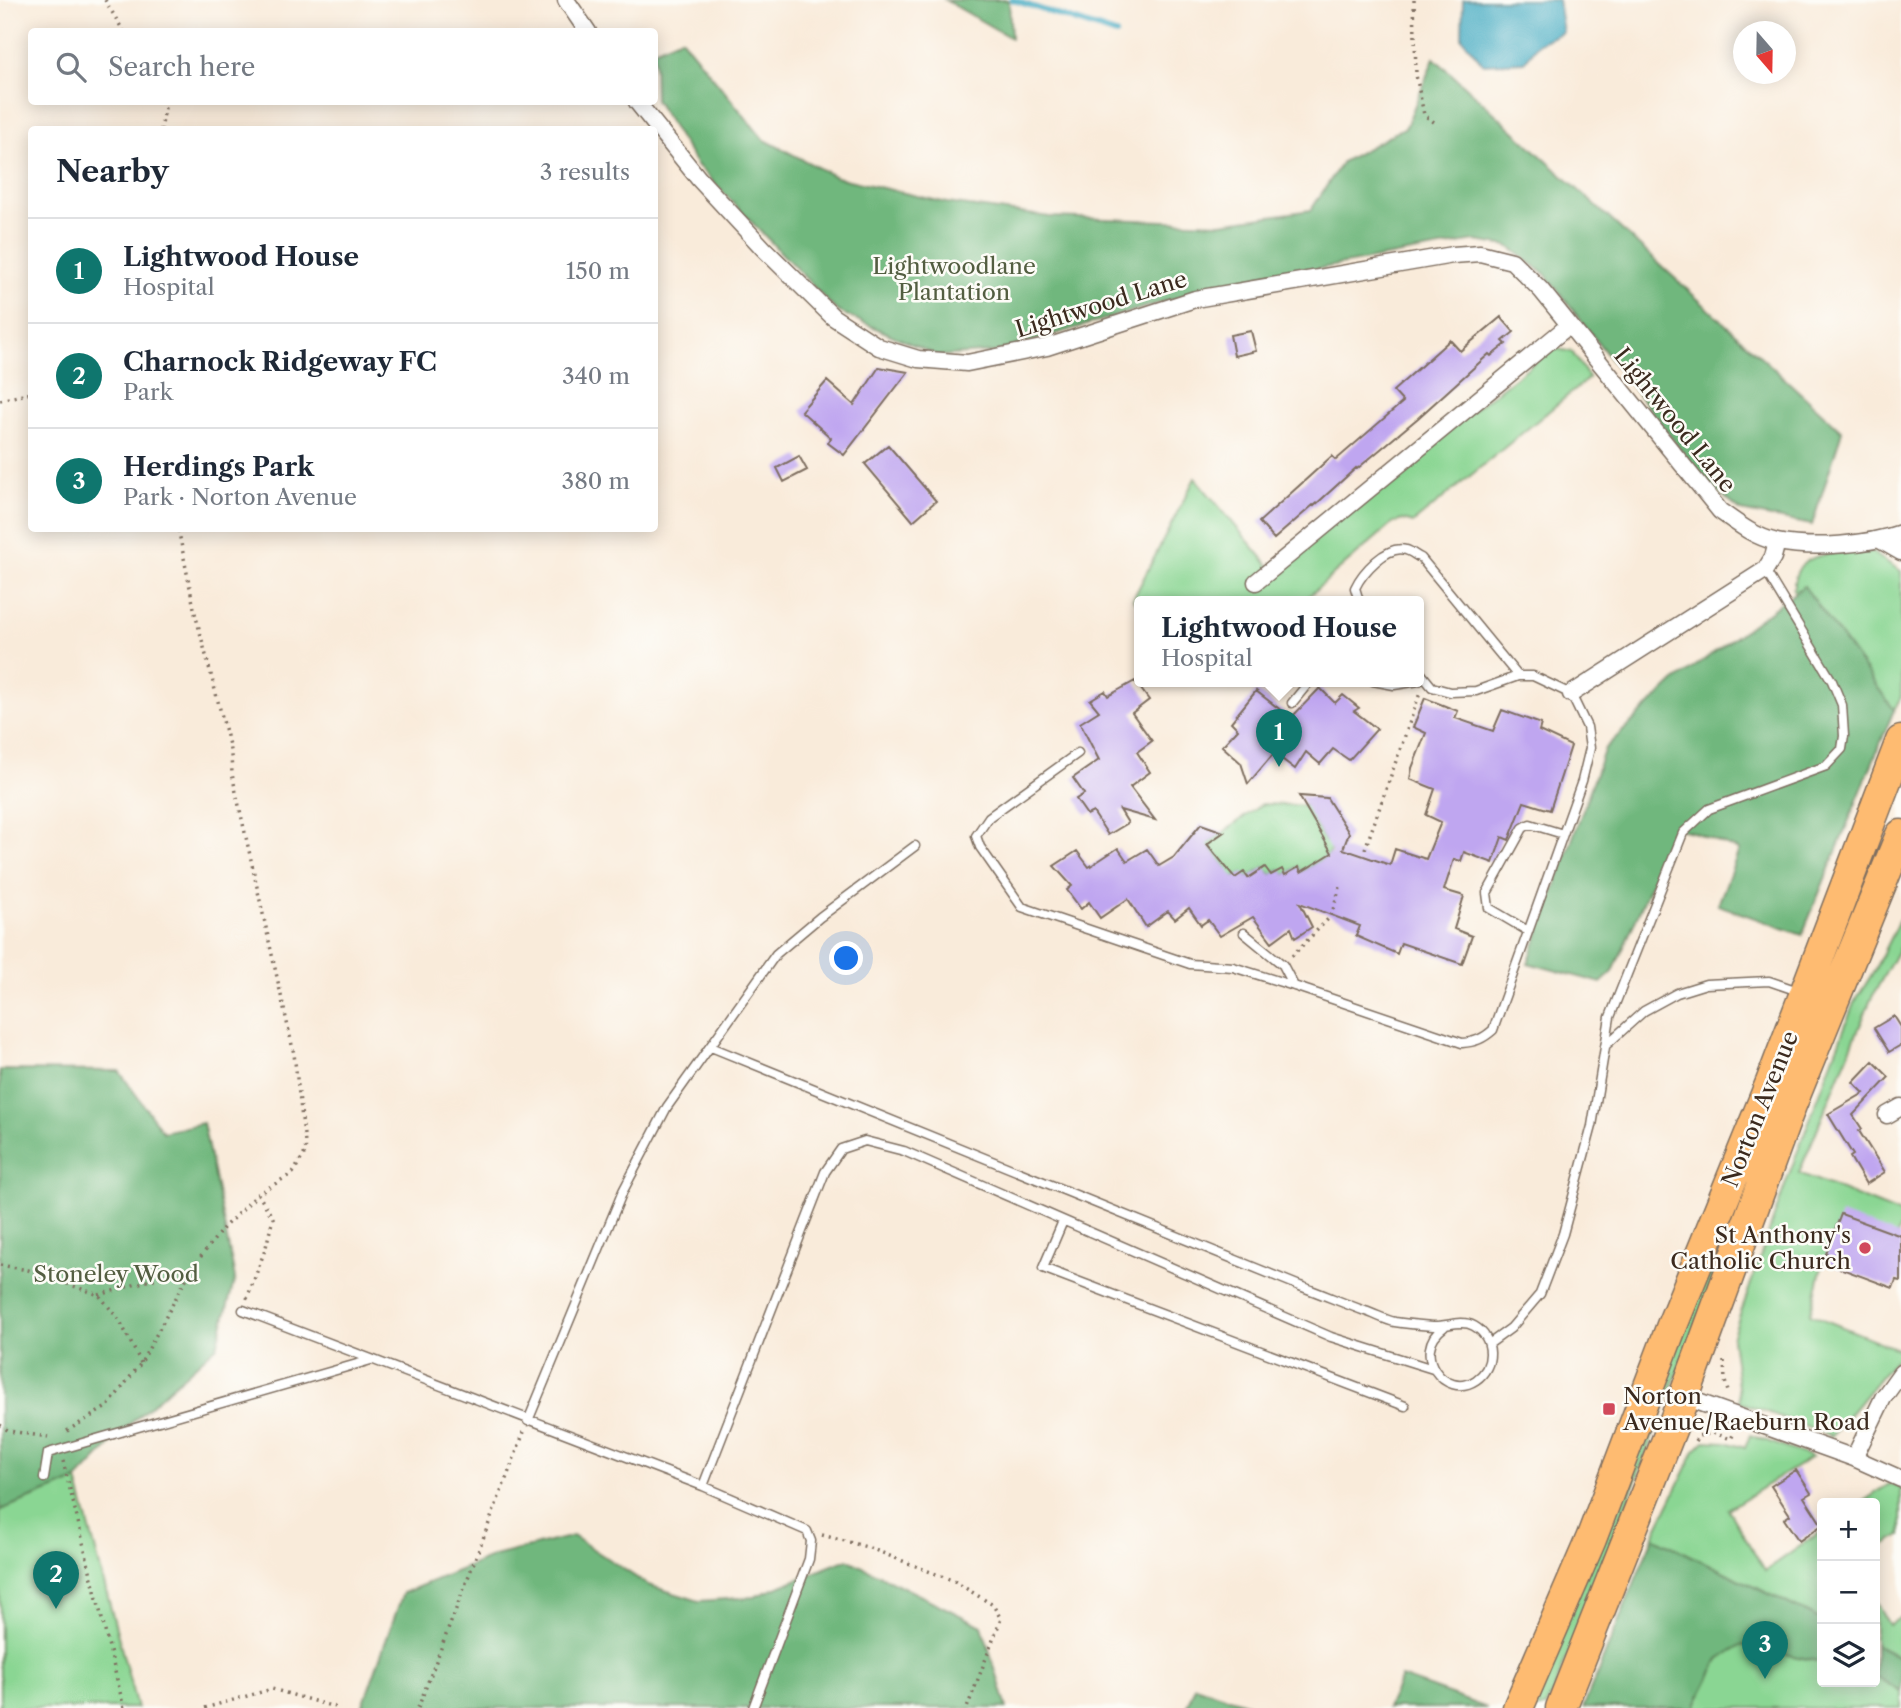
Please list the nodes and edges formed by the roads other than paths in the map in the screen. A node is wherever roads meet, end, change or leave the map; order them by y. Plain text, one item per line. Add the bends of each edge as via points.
1 (566, 0) edge
2 (585, 28) edge
3 (639, 105) edge
4 (656, 126) edge
5 (658, 128) edge
6 (1568, 326) junction
7 (1901, 533) edge
8 (1880, 540) junction
9 (1777, 542) junction
10 (1901, 552) edge
11 (1765, 570) junction
12 (1256, 582) dead end
13 (1357, 596) edge
14 (1518, 676) junction
15 (1424, 681) edge
16 (1305, 687) edge
17 (1571, 694) junction
18 (1292, 703) dead end
19 (1901, 741) edge
20 (1079, 753) dead end
21 (1563, 834) junction
22 (1901, 835) edge
23 (915, 846) dead end
24 (1528, 931) junction
25 (1244, 933) dead end
26 (1294, 986) junction
27 (1805, 994) junction
28 (1605, 1046) junction
29 (711, 1047) junction
30 (1063, 1221) junction
31 (243, 1310) road end
32 (1444, 1327) junction
33 (1489, 1344) junction
34 (371, 1360) junction
35 (1433, 1369) junction
36 (1901, 1373) edge
37 (1684, 1397) junction
38 (1405, 1406) dead end
39 (528, 1421) junction
40 (1854, 1458) junction
41 (44, 1478) dead end
42 (1901, 1479) edge
43 (703, 1486) junction
44 (753, 1708) edge
45 (1518, 1708) edge
46 (1561, 1708) edge

1 - 2 street
3 - 4 street, Lightwood Lane
5 - 6 street, Lightwood Lane via 699,179 832,317 879,347 918,359 967,363 1047,347 1195,299 1480,253 1512,261
6 - 9 street, Lightwood Lane via 1720,512 1749,532
6 - 12 street
7 - 8 street, Lightwood Lane
8 - 9 street, Lightwood Lane via 1819,545
8 - 10 street
9 - 11 street
11 - 17 street
11 - 28 lane via 1832,681 1842,705 1842,749 1826,766 1709,809 1683,833 1609,1017
13 - 14 lane via 1355,588 1370,566 1394,550 1405,549 1420,558
14 - 15 lane via 1476,691 1450,692
14 - 17 lane via 1534,676
16 - 18 lane
17 - 21 lane via 1587,727 1590,748
19 - 27 highway, Norton Avenue
20 - 26 lane via 989,817 976,836 1022,907 1190,964 1233,967
21 - 24 lane
21 - 24 lane via 1530,824 1522,828 1487,892 1489,908
22 - 37 highway, Norton Avenue via 1791,1105
23 - 29 lane via 776,954
24 - 26 lane via 1493,1030 1472,1042 1462,1044
25 - 26 lane via 1283,965
27 - 28 lane via 1769,981 1706,984 1644,1011
27 - 45 highway, Norton Avenue via 1591,1539
28 - 33 lane via 1592,1126 1563,1234 1539,1294 1511,1328
29 - 32 lane via 1394,1322
29 - 39 lane via 667,1107 623,1191
30 - 35 lane via 1331,1337
30 - 38 lane via 1043,1268
30 - 43 lane via 904,1152 865,1141 841,1149 825,1172
31 - 34 lane
32 - 33 lane via 1474,1326
32 - 35 lane via 1430,1350
33 - 35 lane via 1488,1366 1471,1382 1446,1381
34 - 39 lane
34 - 41 lane via 48,1453
36 - 40 street via 1883,1398
37 - 40 street
37 - 46 highway, Norton Avenue
39 - 43 lane
40 - 42 street
43 - 44 lane via 807,1531 811,1541 809,1559

